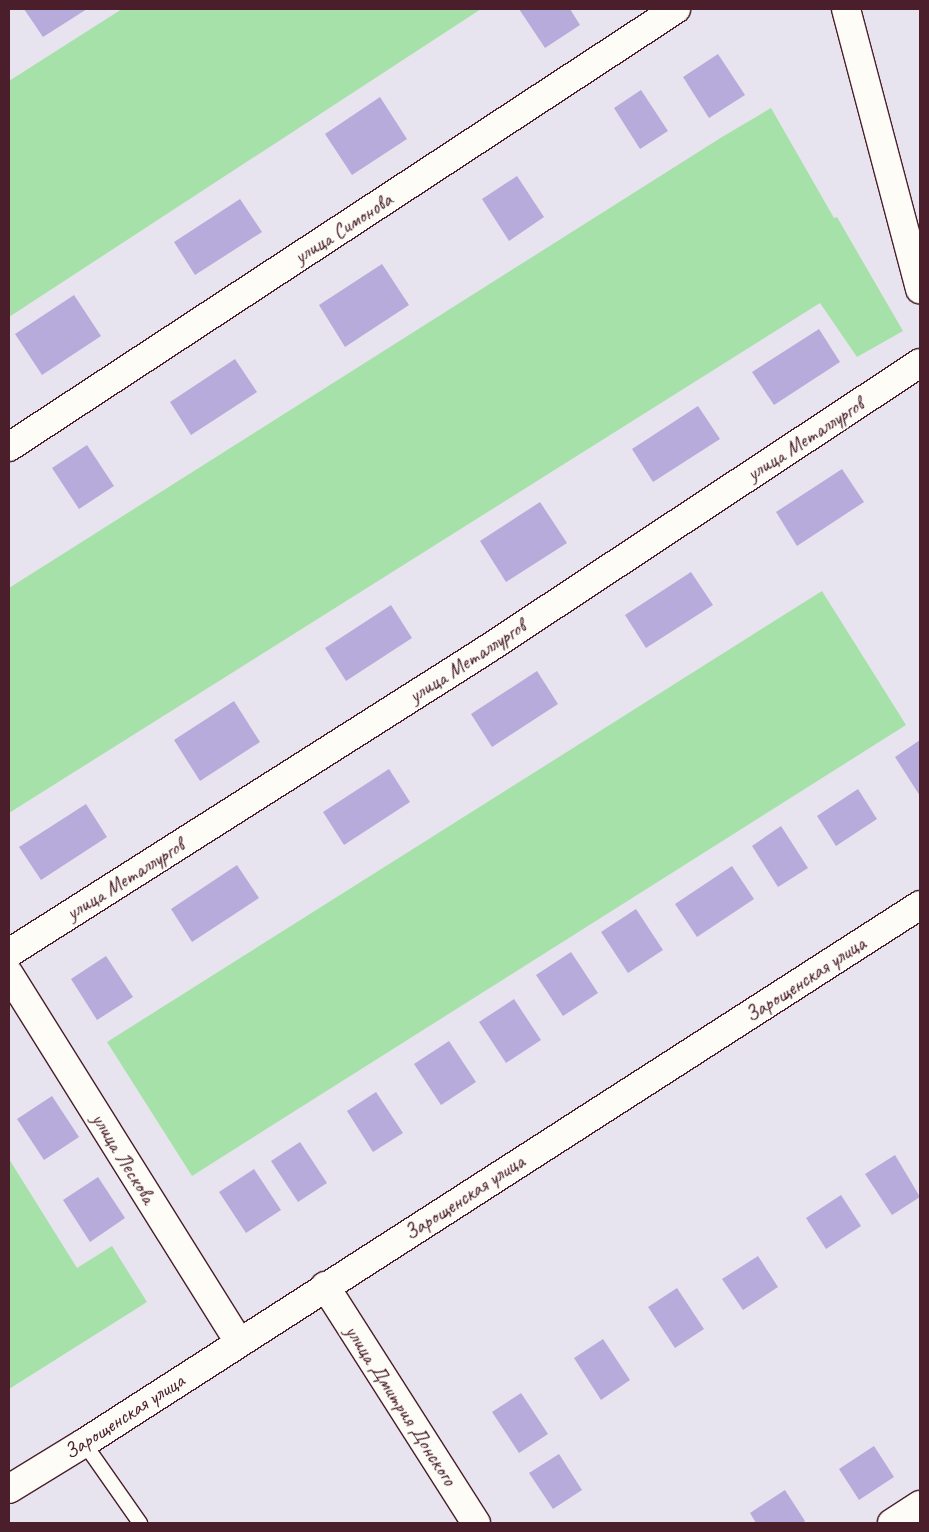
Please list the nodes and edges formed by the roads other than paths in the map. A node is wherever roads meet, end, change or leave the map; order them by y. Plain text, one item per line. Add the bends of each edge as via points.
1 (676, 9) edge
2 (846, 9) edge
3 (920, 289) edge
4 (920, 363) edge
5 (9, 447) edge
6 (920, 905) edge
7 (9, 953) edge
8 (9, 974) edge
9 (325, 1286) junction
10 (239, 1342) junction
11 (84, 1443) junction
12 (9, 1489) edge
13 (920, 1505) edge
14 (140, 1523) edge
15 (476, 1523) edge
16 (892, 1523) edge

1 - 5 street, улица Симонова
2 - 3 street
4 - 7 street, улица Металлургов via 486,650
6 - 9 street, Зарощенская улица
8 - 10 street, улица Лескова
9 - 10 street, Зарощенская улица
9 - 15 street, улица Дмитрия Донского
10 - 11 street, Зарощенская улица
11 - 12 street, Зарощенская улица
11 - 14 lane
13 - 16 street

